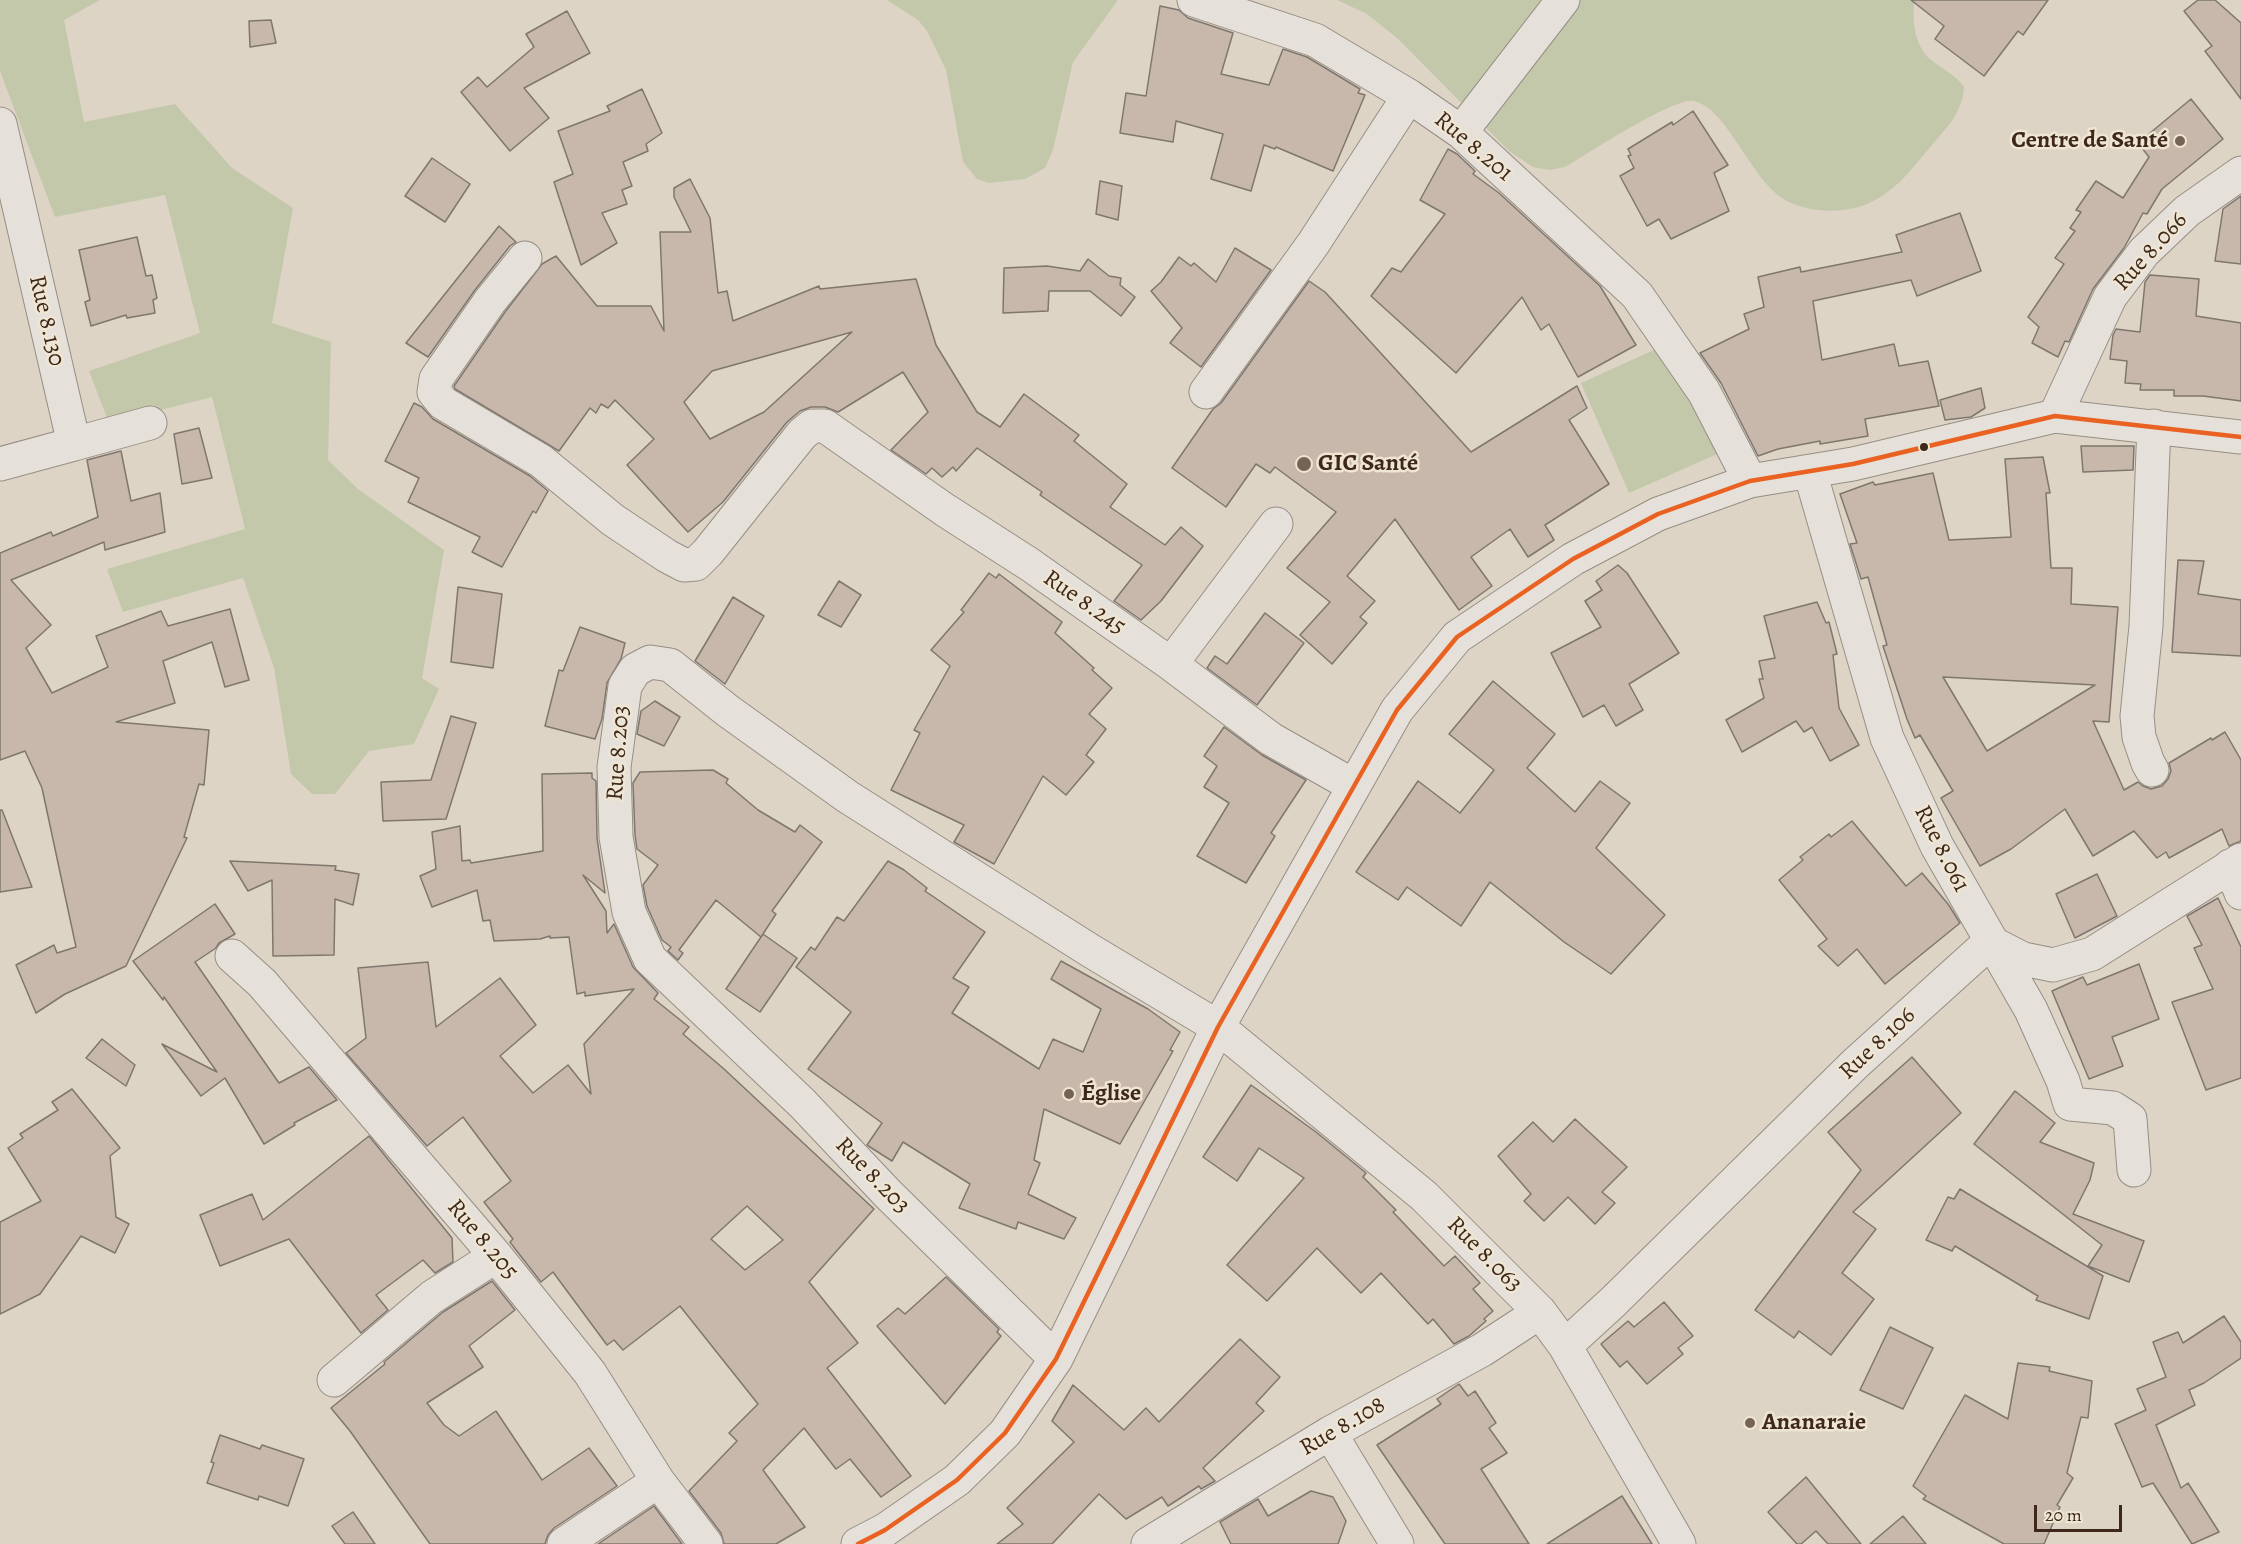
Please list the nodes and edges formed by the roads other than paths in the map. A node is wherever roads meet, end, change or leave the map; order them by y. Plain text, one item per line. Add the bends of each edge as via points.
1 (1194, 0) edge
2 (1563, 0) edge
3 (1409, 96) junction
4 (0, 124) edge
5 (1461, 132) junction
6 (2241, 173) edge
7 (525, 258) dead end
8 (1206, 392) dead end
9 (2055, 416) junction
10 (150, 423) dead end
11 (2154, 426) junction
12 (2241, 437) edge
13 (74, 444) junction
14 (0, 464) edge
15 (1810, 472) junction
16 (1750, 481) junction
17 (1276, 524) dead end
18 (1171, 664) junction
19 (2152, 770) dead end
20 (1354, 786) junction
21 (2237, 873) edge
22 (1990, 942) junction
23 (232, 956) dead end
24 (1218, 1027) junction
25 (2134, 1170) dead end
26 (496, 1256) junction
27 (1540, 1312) junction
28 (1565, 1346) junction
29 (1056, 1359) junction
30 (334, 1380) dead end
31 (1330, 1433) junction
32 (658, 1481) junction
33 (564, 1544) edge
34 (706, 1544) edge
35 (858, 1544) edge
36 (1148, 1544) edge
37 (1397, 1544) edge
38 (1679, 1544) edge

1 - 3 street via 1315,40
2 - 5 street
3 - 5 street, Rue 8.201
3 - 8 street, Rue 8.201 via 1313,244
4 - 13 street, Rue 8.130
5 - 16 street, Rue 8.201 via 1637,295 1704,392
6 - 9 street, Rue 8.066 via 2187,211 2144,252 2110,297
7 - 18 street, Rue 8.245 via 436,379 434,392 443,402 541,461 613,520 667,555 684,565 696,564 802,434 812,426 825,426
9 - 11 street
9 - 15 street
10 - 13 street
11 - 12 street
11 - 19 street via 2146,626 2137,716 2139,738
13 - 14 street
15 - 16 street
15 - 22 street, Rue 8.061 via 1887,738 1937,846
16 - 20 street via 1658,514 1573,559 1457,637 1397,710
17 - 18 street
18 - 20 street, Rue 8.245 via 1271,739
20 - 24 street
21 - 22 street via 2092,954 2053,965 2023,959
22 - 25 street, Rue 8.061 via 2031,1010 2070,1104 2113,1108 2130,1119
22 - 28 street, Rue 8.106 via 1856,1063
23 - 26 street, Rue 8.205 via 262,983
24 - 27 street, Rue 8.063 via 1424,1196
24 - 29 street
24 - 29 street, Rue 8.203 via 848,797 670,665 650,662 635,670 625,686 614,767 616,837 629,912 650,959 802,1103 888,1194
26 - 30 street via 432,1297
26 - 32 street, Rue 8.205 via 590,1373
27 - 28 street, Rue 8.063
27 - 31 street, Rue 8.108 via 1482,1350
28 - 38 street, Rue 8.063
29 - 35 street via 1005,1433 957,1480
31 - 36 street, Rue 8.108
31 - 37 street
32 - 33 street
32 - 34 street, Rue 8.205

